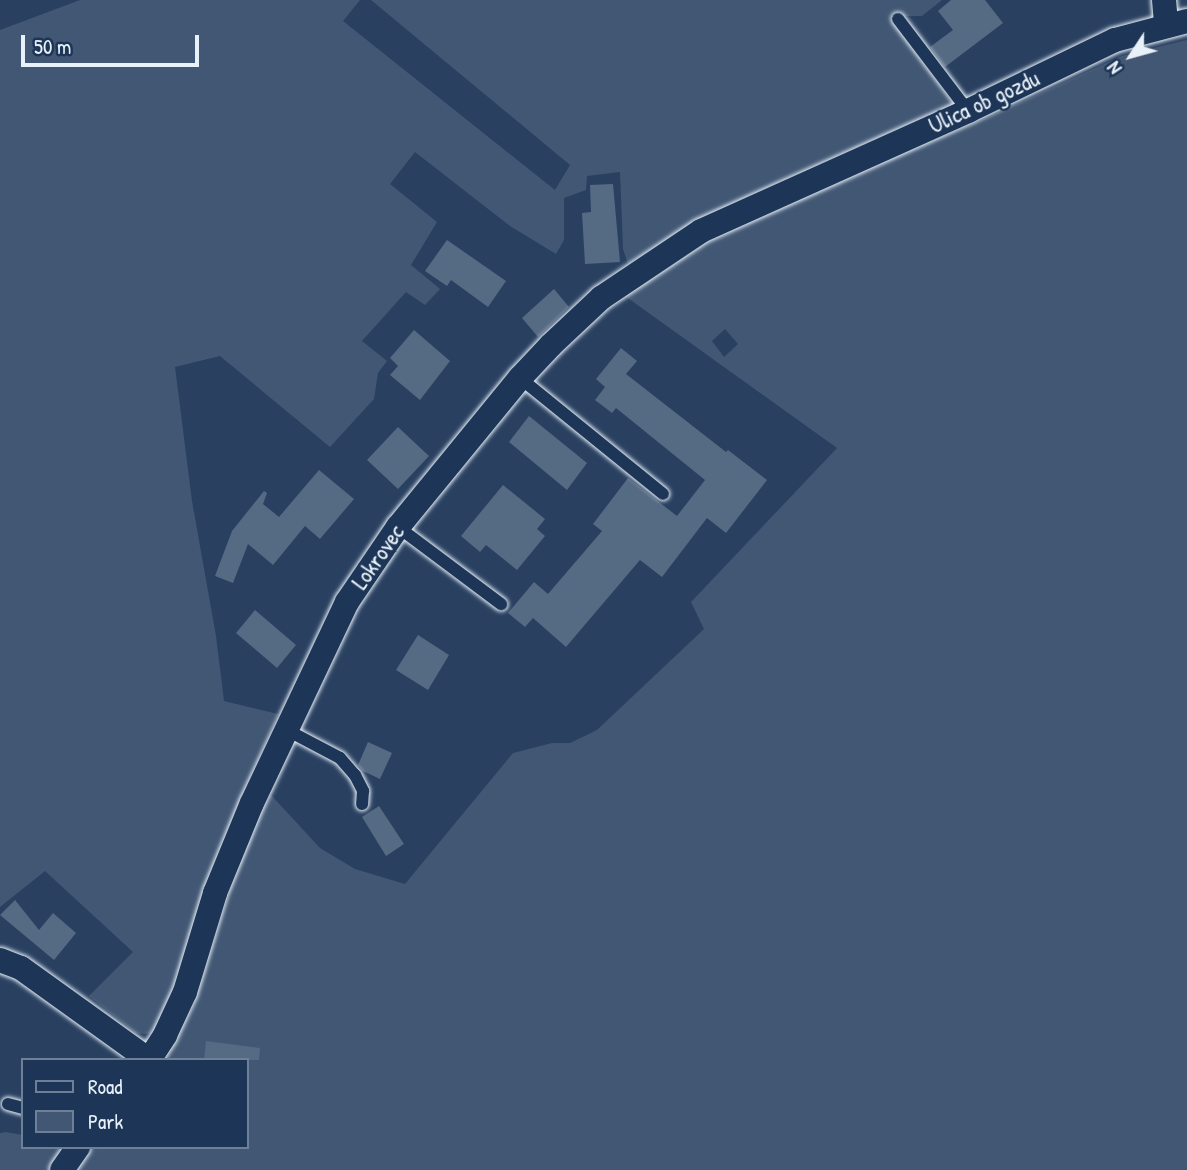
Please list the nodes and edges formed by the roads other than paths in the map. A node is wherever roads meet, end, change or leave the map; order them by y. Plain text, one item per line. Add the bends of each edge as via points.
1 (1164, 0) edge
2 (898, 19) dead end
3 (1177, 23) edge
4 (968, 111) junction
5 (784, 191) joint
6 (520, 378) junction
7 (663, 494) dead end
8 (398, 527) junction
9 (501, 604) dead end
10 (285, 729) junction
11 (362, 804) dead end
12 (0, 960) edge
13 (146, 1058) edge
14 (150, 1058) edge
15 (8, 1104) dead end
16 (21, 1107) edge
17 (77, 1149) edge
18 (62, 1170) edge

1 - 3 street
2 - 4 lane
3 - 4 street, Ulica ob gozdu via 1115,40
4 - 5 street, Ulica ob gozdu
5 - 6 street, Lokrovec via 701,231 601,298
6 - 7 lane
6 - 8 street, Lokrovec
8 - 9 lane
8 - 10 street, Lokrovec via 346,602
10 - 11 lane via 340,758 363,791
10 - 14 street, Lokrovec via 215,893 185,992
12 - 13 street via 22,968
15 - 16 lane
17 - 18 street

